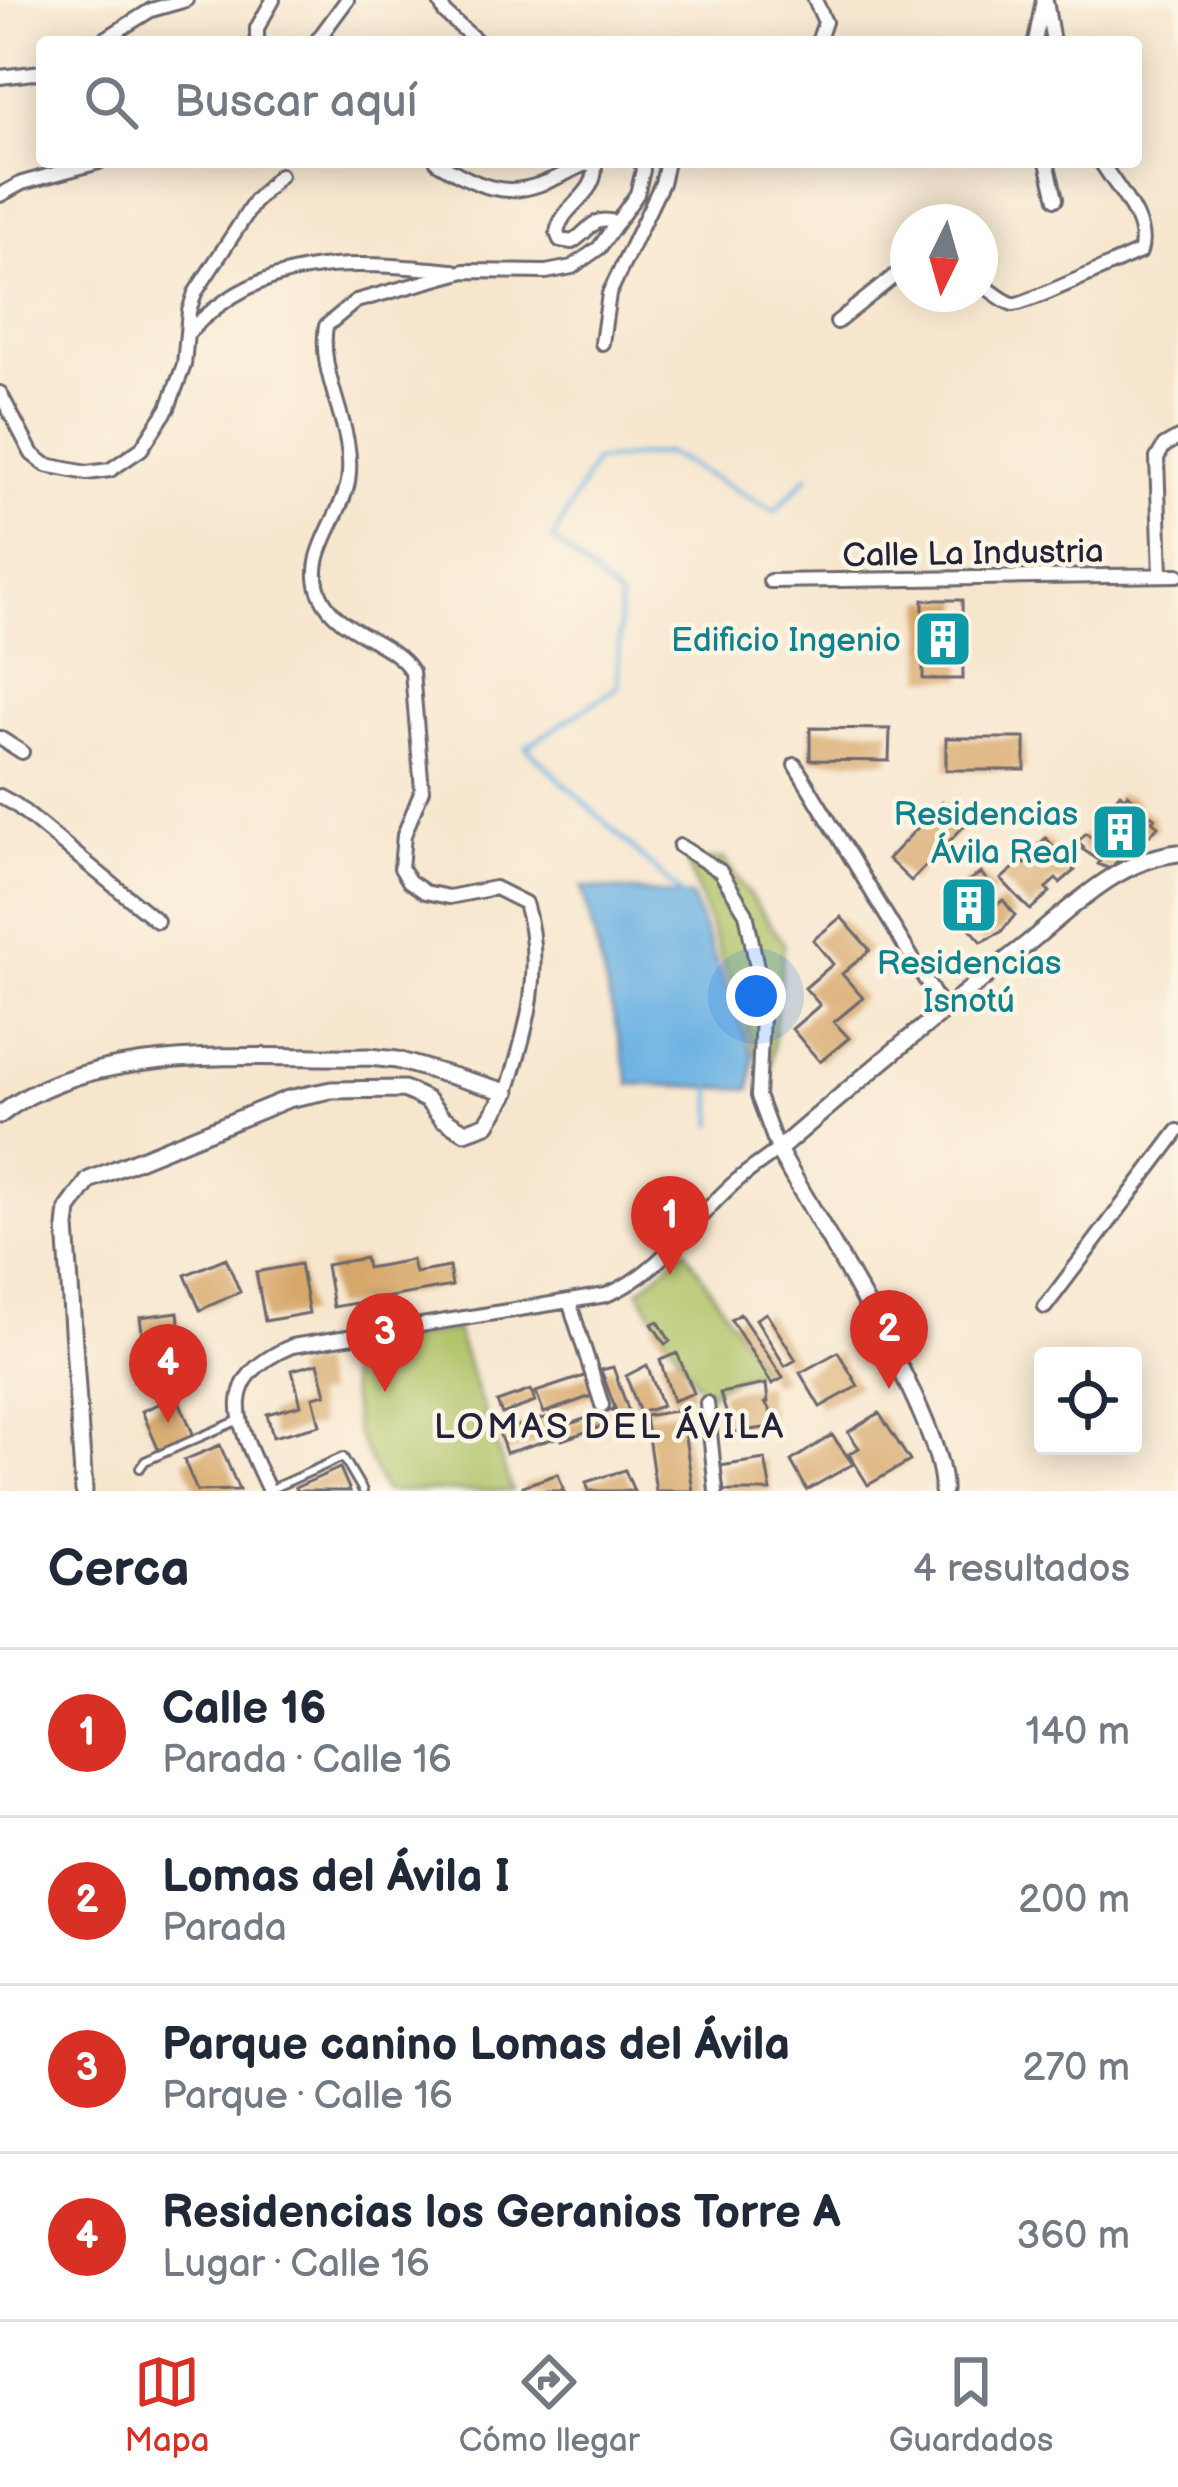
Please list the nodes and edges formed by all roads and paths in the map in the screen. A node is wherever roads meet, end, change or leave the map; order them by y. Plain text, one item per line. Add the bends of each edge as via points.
1 (186, 0) edge
2 (273, 0) edge
3 (347, 0) edge
4 (439, 0) edge
5 (815, 0) edge
6 (1044, 0) edge
7 (151, 5) edge
8 (108, 36) edge
9 (257, 36) edge
10 (320, 36) edge
11 (471, 36) edge
12 (820, 36) edge
13 (1036, 36) edge
14 (1052, 36) edge
15 (36, 73) edge
16 (0, 77) edge
17 (77, 168) edge
18 (448, 168) edge
19 (575, 168) edge
20 (595, 168) edge
21 (642, 168) edge
22 (666, 168) edge
23 (1048, 168) edge
24 (1105, 168) edge
25 (280, 176) dead end
26 (0, 195) edge
27 (1056, 199) dead end
28 (616, 223) junction
29 (465, 272) junction
30 (890, 279) edge
31 (998, 295) edge
32 (837, 322) dead end
33 (188, 333) junction
34 (602, 343) dead end
35 (0, 393) edge
36 (1178, 438) edge
37 (1161, 575) junction
38 (1178, 575) edge
39 (770, 581) dead end
40 (0, 737) edge
41 (22, 752) dead end
42 (795, 765) dead end
43 (0, 796) edge
44 (680, 846) dead end
45 (1178, 853) edge
46 (157, 921) dead end
47 (943, 1009) junction
48 (507, 1092) junction
49 (0, 1115) edge
50 (1178, 1131) edge
51 (778, 1150) junction
52 (569, 1301) junction
53 (1045, 1307) dead end
54 (707, 1403) dead end
55 (602, 1405) dead end
56 (239, 1420) junction
57 (140, 1468) dead end
58 (84, 1491) edge
59 (269, 1491) edge
60 (363, 1491) edge
61 (716, 1491) edge
62 (943, 1491) edge

1 - 7 street
2 - 9 street
3 - 10 street
4 - 11 street
5 - 12 street via 825,22
6 - 13 street
6 - 14 street
7 - 8 street
15 - 16 street
17 - 26 street
18 - 19 street via 501,193
20 - 28 street via 587,193 559,221 560,240 572,242 594,221
21 - 28 street via 637,194
22 - 34 street via 608,294
23 - 27 street
24 - 31 street via 1142,226 1140,252 1025,304
25 - 33 street via 195,293
28 - 29 street via 572,267
29 - 33 street via 334,263 258,280 214,305
29 - 48 street via 356,301 326,326 349,478 316,570 331,614 403,657 412,672 422,790 400,854 409,881 449,897 495,888 525,903 534,983
30 - 32 street
33 - 35 street via 168,409 141,449 110,470 46,465
36 - 37 street via 1157,458
37 - 38 street, Calle La Industria
37 - 39 street, Calle La Industria
40 - 41 street
42 - 47 street
43 - 46 street
44 - 51 street via 720,872 746,913 763,997 758,1096
45 - 47 street via 1152,856 1096,886
47 - 51 street
48 - 49 street via 369,1057 150,1061 56,1083
48 - 58 street via 487,1124 465,1132 404,1089 331,1090 89,1180 68,1209 66,1227
50 - 53 street
51 - 52 street via 625,1288
51 - 62 street via 906,1382 937,1451
52 - 55 street
52 - 56 street via 292,1346 254,1367 238,1397
54 - 61 street
56 - 57 lane
56 - 59 street
59 - 60 lane via 343,1457

